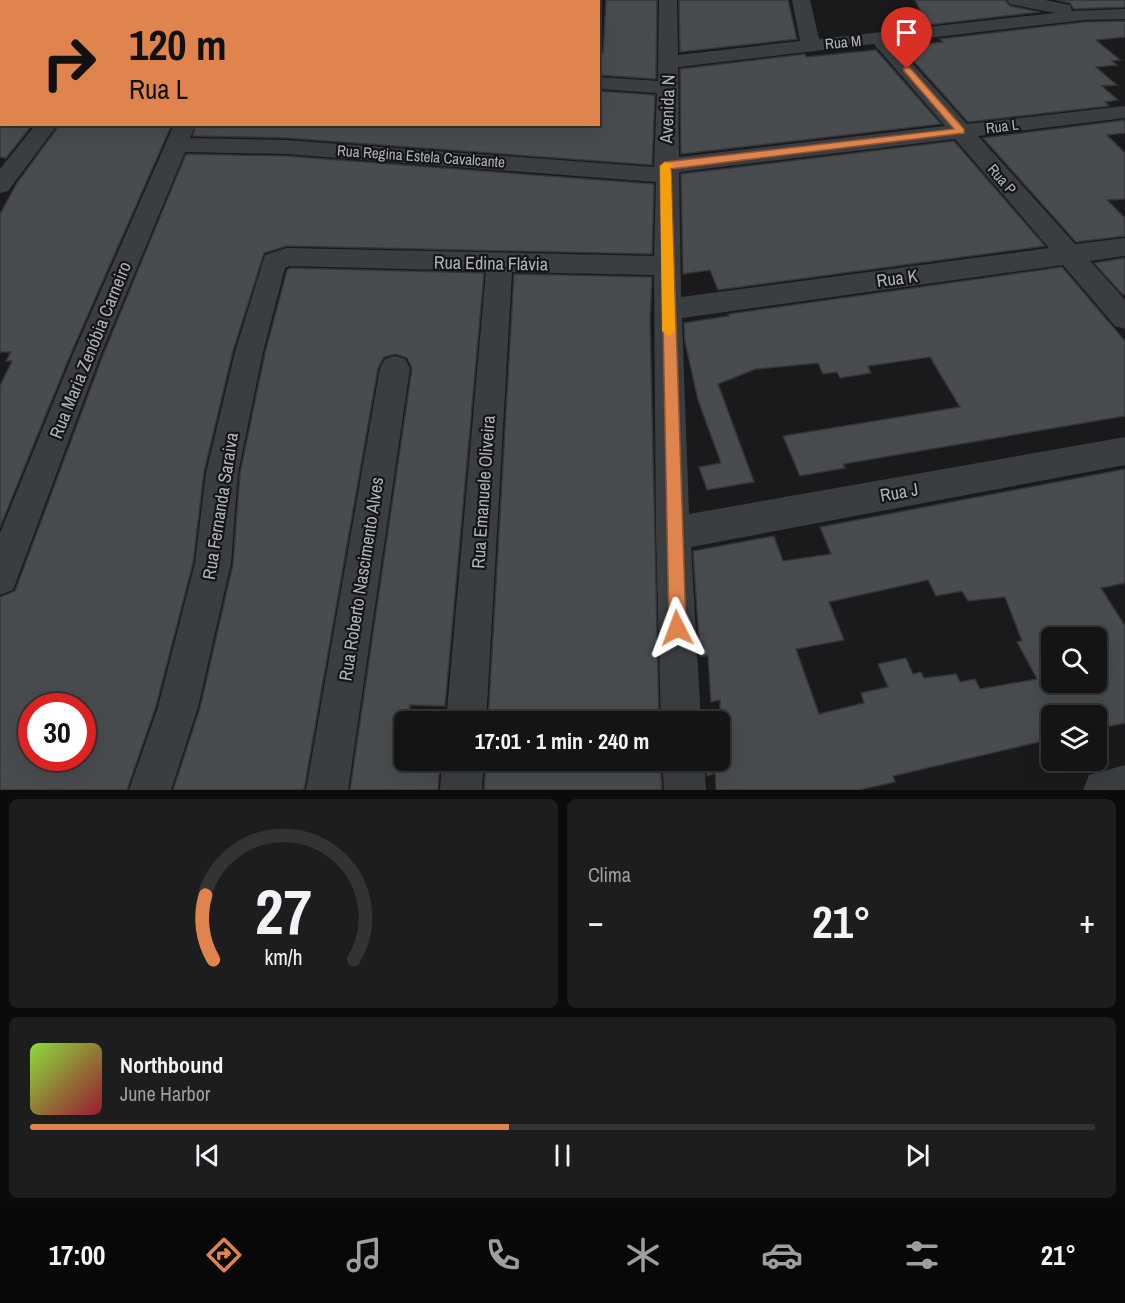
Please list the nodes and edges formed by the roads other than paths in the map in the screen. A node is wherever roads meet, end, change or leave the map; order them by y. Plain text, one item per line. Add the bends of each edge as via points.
1 (668, 0) edge
2 (801, 0) edge
3 (1016, 0) edge
4 (1111, 0) edge
5 (1125, 13) edge
6 (1084, 15) junction
7 (880, 39) junction
8 (811, 46) junction
9 (668, 75) junction
10 (600, 83) edge
11 (1125, 112) edge
12 (46, 126) edge
13 (961, 131) junction
14 (181, 135) edge
15 (665, 170) junction
16 (0, 185) edge
17 (1125, 247) edge
18 (1069, 255) junction
19 (316, 258) joint
20 (500, 263) junction
21 (667, 266) junction
22 (668, 309) junction
23 (1125, 318) edge
24 (396, 368) dead end
25 (1125, 451) edge
26 (673, 534) junction
27 (0, 577) edge
28 (467, 711) edge
29 (681, 711) edge
30 (462, 771) edge
31 (684, 771) edge
32 (1125, 786) edge
33 (150, 790) edge
34 (327, 790) edge
35 (461, 790) edge
36 (685, 790) edge
37 (1104, 790) edge

1 - 9 street, Avenida N
2 - 8 street
3 - 6 street
4 - 5 street
5 - 6 street, Rua M
6 - 7 street, Rua M
7 - 8 street, Rua M
7 - 13 street, Rua P
8 - 9 street, Rua M
9 - 10 street, Rua M
9 - 15 street, Avenida N
11 - 13 street, Rua L
12 - 16 street
13 - 15 street, Rua L
13 - 18 street, Rua P
14 - 15 street, Rua Regina Estela Cavalcante via 286,147
14 - 27 street, Rua Maria Zenóbia Carneiro via 87,354
15 - 21 street, Avenida N
17 - 18 street, Rua K
18 - 22 street, Rua K
18 - 23 street, Rua P
19 - 20 street, Rua Edina Flávia
19 - 33 street, Rua Fernanda Saraiva via 286,257 271,266 222,473 211,574 178,707
20 - 21 street, Rua Edina Flávia
20 - 28 street, Rua Emanuele Oliveira
21 - 22 street, Avenida N
22 - 26 street, Avenida N
24 - 34 street, Rua Roberto Nascimento Alves
25 - 26 street, Rua J
26 - 29 street, Avenida N
30 - 35 street
31 - 36 street
32 - 37 street

